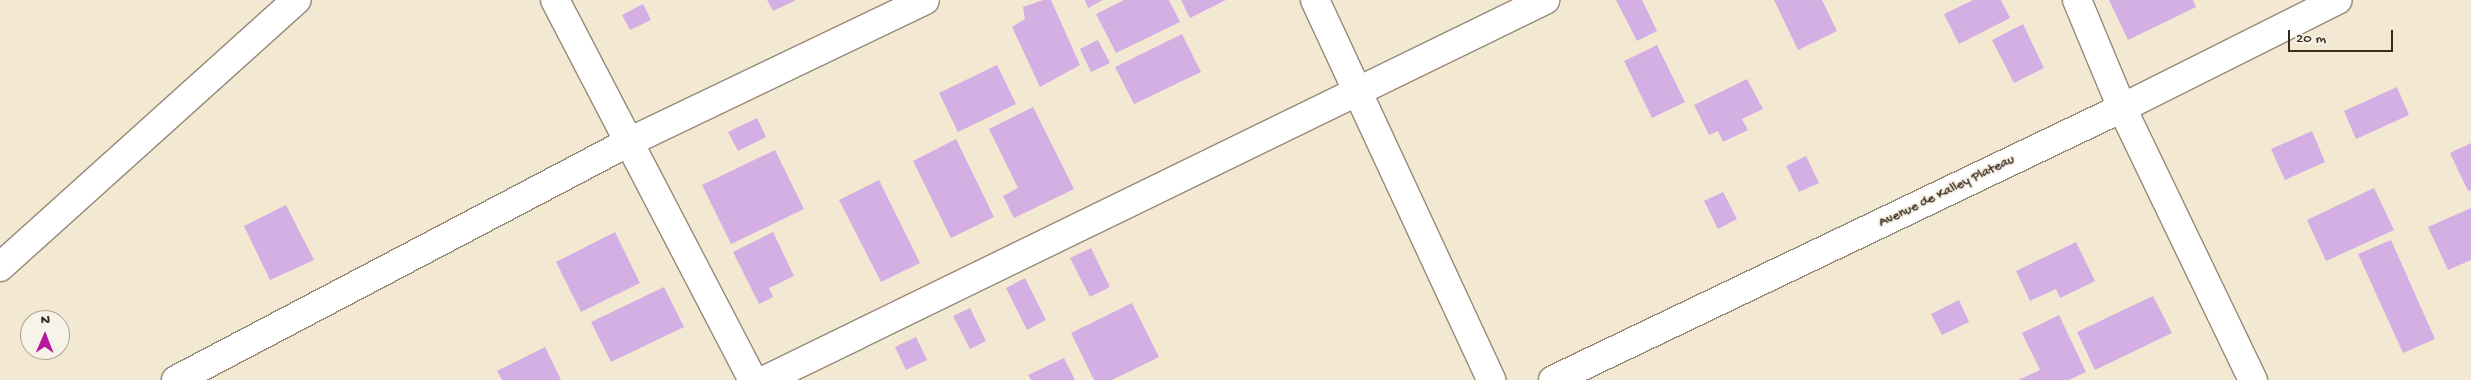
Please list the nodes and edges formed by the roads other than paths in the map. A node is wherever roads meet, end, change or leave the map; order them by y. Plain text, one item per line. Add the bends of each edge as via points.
1 (297, 0) edge
2 (555, 0) edge
3 (925, 0) edge
4 (1314, 0) edge
5 (1545, 0) edge
6 (2077, 0) edge
7 (2338, 0) edge
8 (1357, 92) junction
9 (2122, 108) junction
10 (630, 142) junction
11 (0, 267) edge
12 (176, 380) edge
13 (753, 380) edge
14 (765, 380) edge
15 (1491, 380) edge
16 (1553, 380) edge
17 (2253, 380) edge

1 - 11 street
2 - 10 street
3 - 10 street
4 - 8 street
5 - 8 street
6 - 9 street
7 - 9 street, Avenue de Kalley Plateau
8 - 14 street
8 - 15 street
9 - 16 street, Avenue de Kalley Plateau
9 - 17 street
10 - 12 street
10 - 13 street

